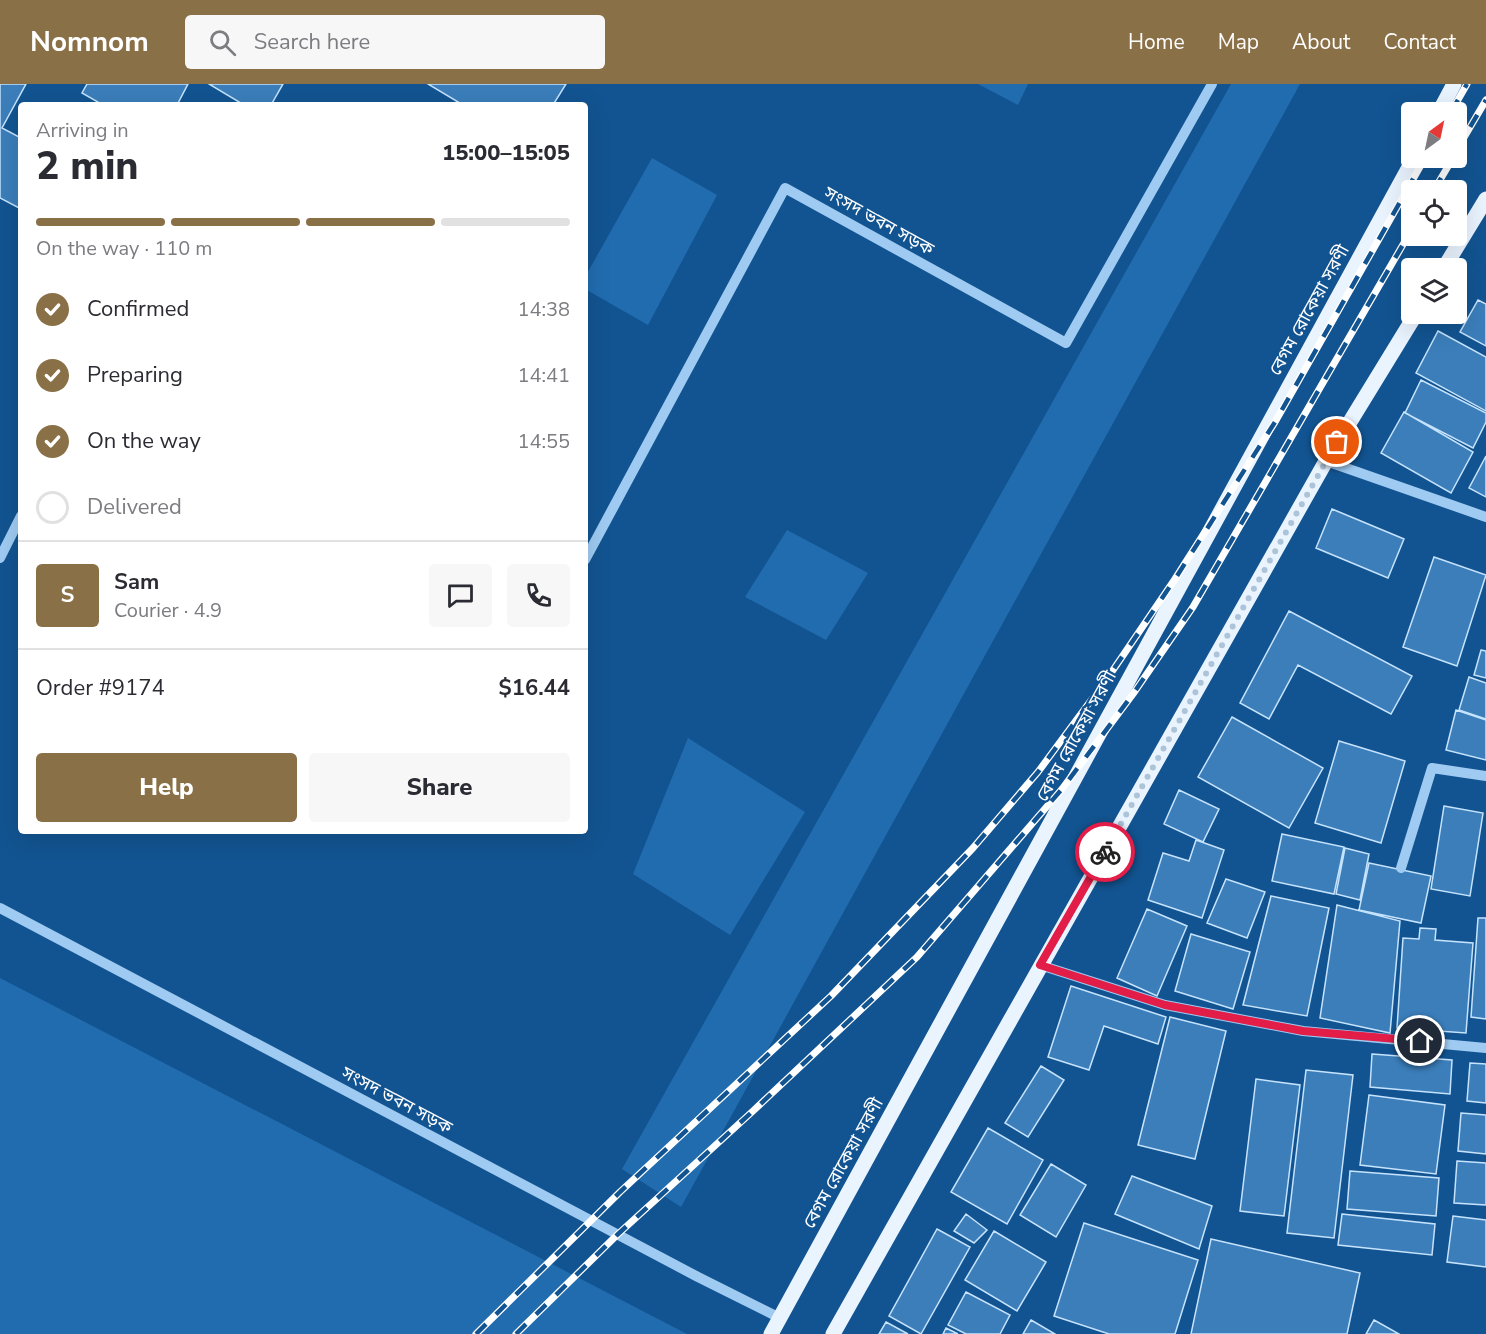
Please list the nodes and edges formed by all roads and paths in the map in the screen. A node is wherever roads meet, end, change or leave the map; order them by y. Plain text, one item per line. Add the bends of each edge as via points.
1 (1212, 84) edge
2 (1454, 84) edge
3 (1444, 102) edge
4 (1409, 168) edge
5 (1486, 199) edge
6 (1450, 258) edge
7 (1410, 324) edge
8 (1326, 461) junction
9 (1486, 517) edge
10 (18, 522) edge
11 (588, 554) edge
12 (0, 558) edge
13 (1486, 776) edge
14 (1401, 868) dead end
15 (0, 908) edge
16 (1040, 965) junction
17 (1486, 1048) edge
18 (780, 1318) junction
19 (771, 1334) edge
20 (833, 1334) edge

1 - 11 street, সংসদ ভবন সড়ক via 1066,343 785,188
2 - 3 main road
4 - 18 main road, বেগম রোকেয়া সরণী
5 - 6 main road
7 - 8 main road
8 - 9 street
8 - 16 main road
10 - 12 street
13 - 14 street via 1432,768
15 - 18 street, সংসদ ভবন সড়ক
16 - 17 street via 1165,1005 1303,1031
16 - 20 main road
18 - 19 main road, বেগম রোকেয়া সরণী

